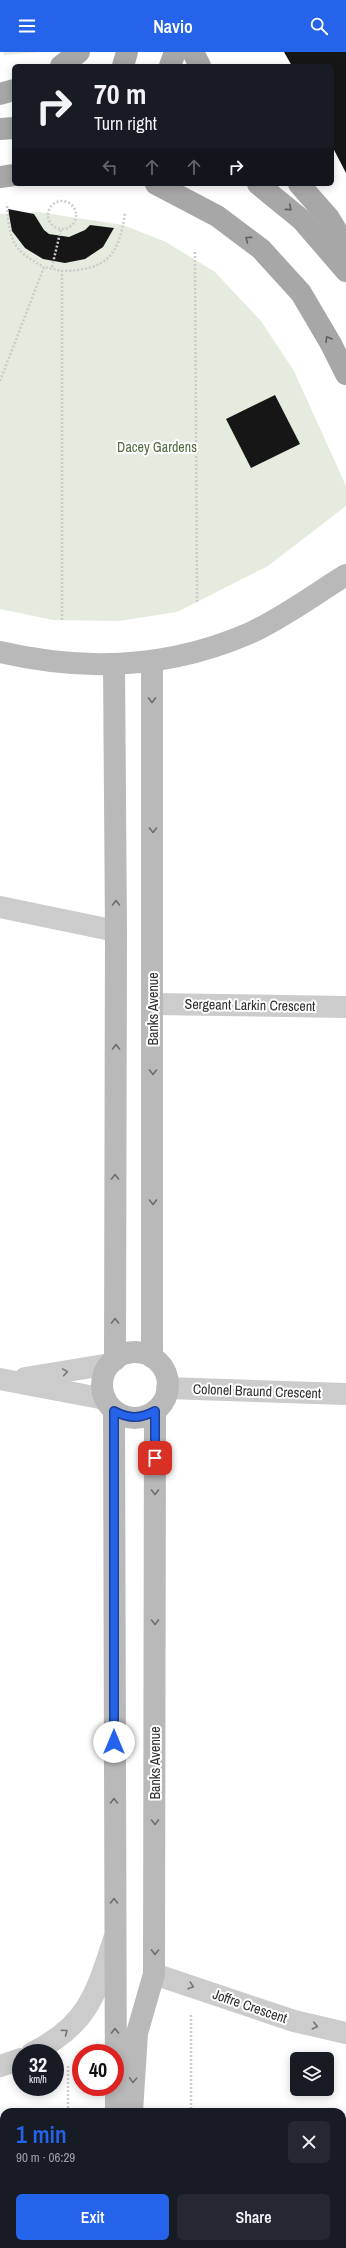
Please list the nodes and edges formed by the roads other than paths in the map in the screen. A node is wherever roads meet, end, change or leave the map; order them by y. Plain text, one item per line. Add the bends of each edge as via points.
1 (79, 52) edge
2 (127, 52) edge
3 (175, 52) edge
4 (193, 52) edge
5 (64, 64) edge
6 (124, 64) edge
7 (171, 64) edge
8 (199, 64) edge
9 (12, 91) edge
10 (0, 94) edge
11 (12, 128) edge
12 (0, 129) edge
13 (12, 175) edge
14 (0, 177) edge
15 (160, 186) edge
16 (260, 186) edge
17 (301, 186) edge
18 (346, 247) edge
19 (346, 271) edge
20 (346, 374) edge
21 (346, 575) edge
22 (0, 652) edge
23 (152, 661) junction
24 (114, 664) junction
25 (0, 907) edge
26 (116, 930) junction
27 (153, 1004) junction
28 (346, 1007) edge
29 (152, 1358) junction
30 (112, 1362) junction
31 (6, 1380) edge
32 (167, 1388) junction
33 (346, 1394) edge
34 (110, 1405) junction
35 (155, 1411) junction
36 (114, 1938) junction
37 (154, 1974) junction
38 (346, 2033) edge
39 (46, 2044) edge
40 (12, 2062) edge
41 (0, 2066) edge
42 (116, 2108) edge
43 (132, 2108) edge

1 - 5 main road
2 - 6 main road
3 - 7 main road
4 - 8 main road
9 - 10 main road
11 - 12 main road
13 - 14 main road
20 -> 15 main road via 301,293 261,249 217,216
16 -> 19 main road via 302,220
17 - 18 main road via 329,218
21 - 23 street via 251,632 204,651
22 - 24 street via 59,661
23 - 24 street
23 -> 27 street, Banks Avenue
26 -> 24 street
25 - 26 street
30 -> 26 street
27 - 28 street, Sergeant Larkin Crescent
27 -> 29 street, Banks Avenue
29 - 30 street via 133,1352
29 - 32 street via 164,1371
31 -> 30 street
30 - 34 street via 102,1381
31 - 34 street
32 - 33 street, Colonel Braund Crescent
32 - 35 street via 165,1397
34 - 35 street via 124,1416 135,1418
36 -> 34 street
35 -> 37 street, Banks Avenue
39 -> 36 street via 69,2030 86,2011 99,1986
42 -> 36 street
37 -> 38 street, Joffre Crescent via 294,2021
37 -> 43 street, Banks Avenue via 137,2033
40 - 41 street

